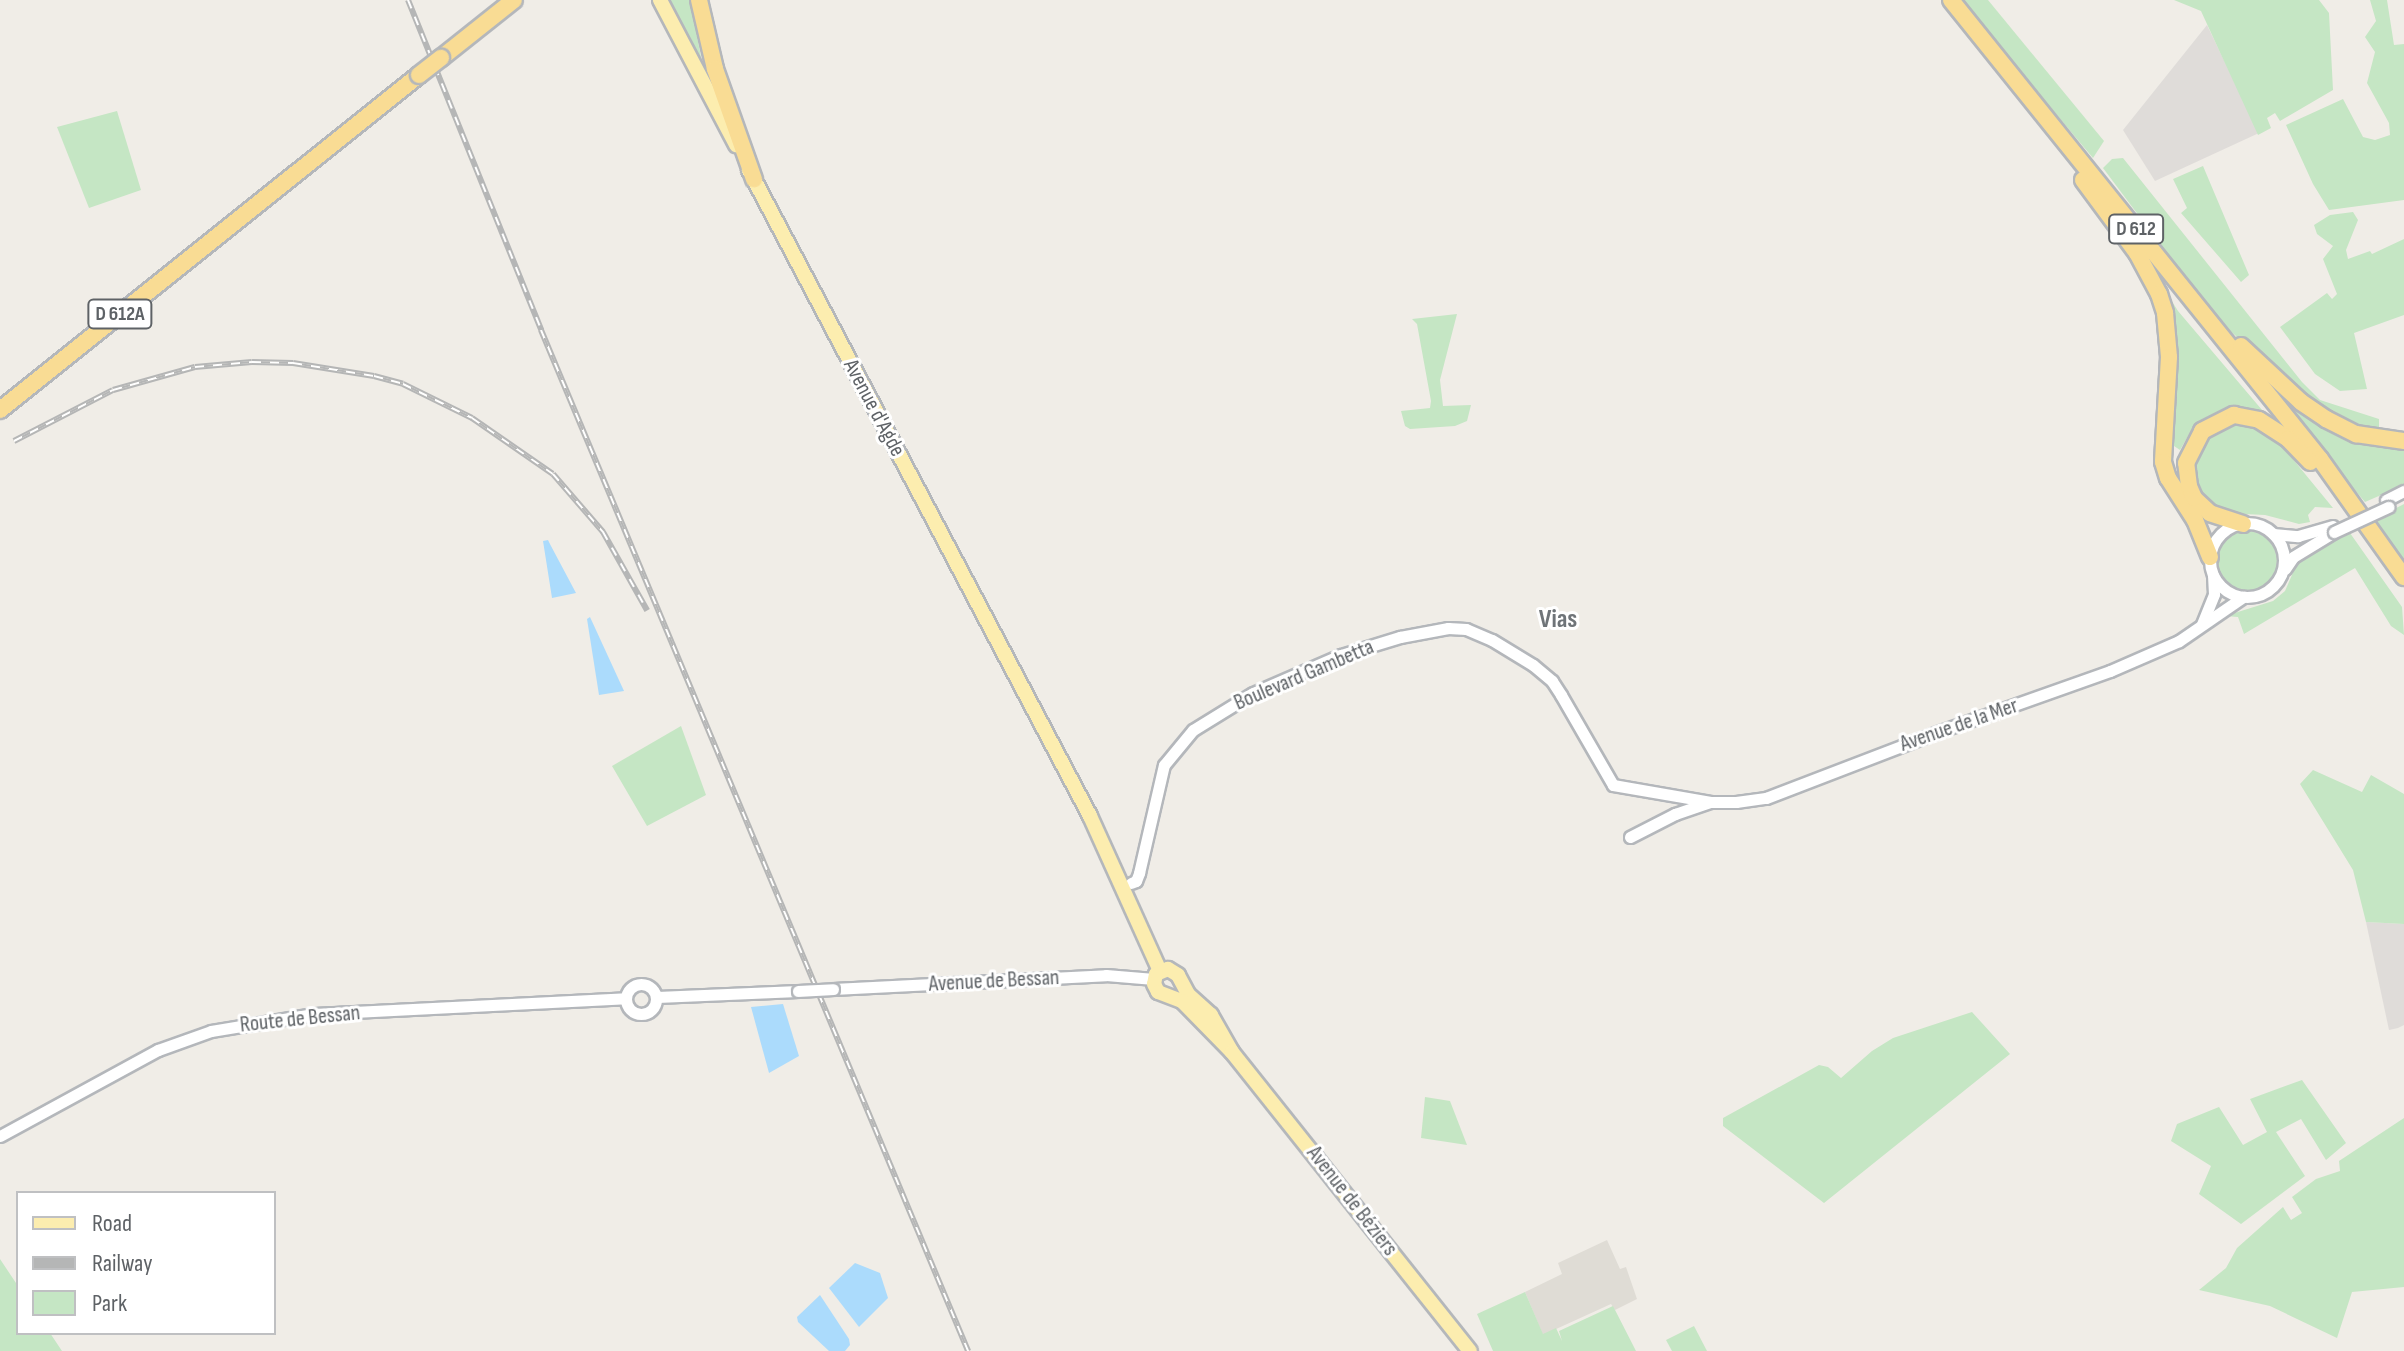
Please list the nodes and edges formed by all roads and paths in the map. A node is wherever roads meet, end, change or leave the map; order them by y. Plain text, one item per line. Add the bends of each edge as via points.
1 (514, 0) edge
2 (660, 0) edge
3 (699, 0) edge
4 (1943, 0) edge
5 (1951, 0) edge
6 (2077, 172) junction
7 (754, 179) junction
8 (2183, 287) junction
9 (0, 410) edge
10 (2404, 441) edge
11 (2318, 471) junction
12 (2404, 491) edge
13 (2404, 498) edge
14 (2387, 503) junction
15 (2243, 524) junction
16 (2334, 529) junction
17 (2273, 534) junction
18 (2210, 557) junction
19 (2282, 573) junction
20 (2213, 575) junction
21 (2404, 577) edge
22 (2404, 590) edge
23 (2243, 597) junction
24 (2201, 627) junction
25 (1613, 785) joint
26 (1711, 802) junction
27 (1630, 837) dead end
28 (1127, 886) junction
29 (1161, 973) junction
30 (833, 989) joint
31 (1177, 991) junction
32 (657, 997) junction
33 (626, 998) junction
34 (0, 1136) edge
35 (1470, 1351) edge

1 - 9 highway, D 612A, bridge
2 - 7 main road, Avenue d'Agde
3 - 7 highway via 715,69
4 - 6 highway, D 612
5 - 8 highway, D 612
6 - 11 highway, D 612
6 - 18 highway via 2137,253 2159,294 2169,357 2163,462
7 - 28 main road, Avenue d'Agde via 1090,816 1101,827
8 - 10 highway via 2301,402 2356,434
8 - 21 highway, D 612 via 2351,499
11 - 15 highway via 2288,439 2259,420 2234,415 2202,431 2186,463 2194,498 2210,513
11 - 22 highway, D 612
12 - 14 street
13 - 14 street
14 - 16 street
15 - 17 street via 2262,526
15 - 18 street via 2222,534
16 - 17 street via 2298,536
16 - 19 street via 2293,557
17 - 19 street via 2283,550
18 - 20 street
19 - 23 street via 2266,593
20 - 23 street via 2224,589
20 - 24 street via 2214,594
23 - 24 street, Avenue de la Mer
24 - 26 street, Avenue de la Mer via 2110,671 1794,788 1766,798
25 - 26 street, Avenue de la Mer
25 - 28 street, Boulevard Gambetta via 1552,681 1533,665 1466,629 1400,637 1341,655 1253,693 1193,730 1164,765 1139,873
26 - 27 street, Avenue de la Mer
28 - 29 main road, Avenue d'Agde
29 - 30 street, Avenue de Bessan
29 - 31 main road via 1178,975
29 - 31 main road via 1158,992
30 - 32 street, Route de Bessan, bridge
31 - 35 main road, Avenue de Béziers via 1232,1052
32 - 33 street, Route de Bessan via 644,983 630,989
32 - 33 street, Route de Bessan via 651,1011 642,1014 629,1008
33 - 34 street, Route de Bessan via 261,1020 211,1031 158,1050

